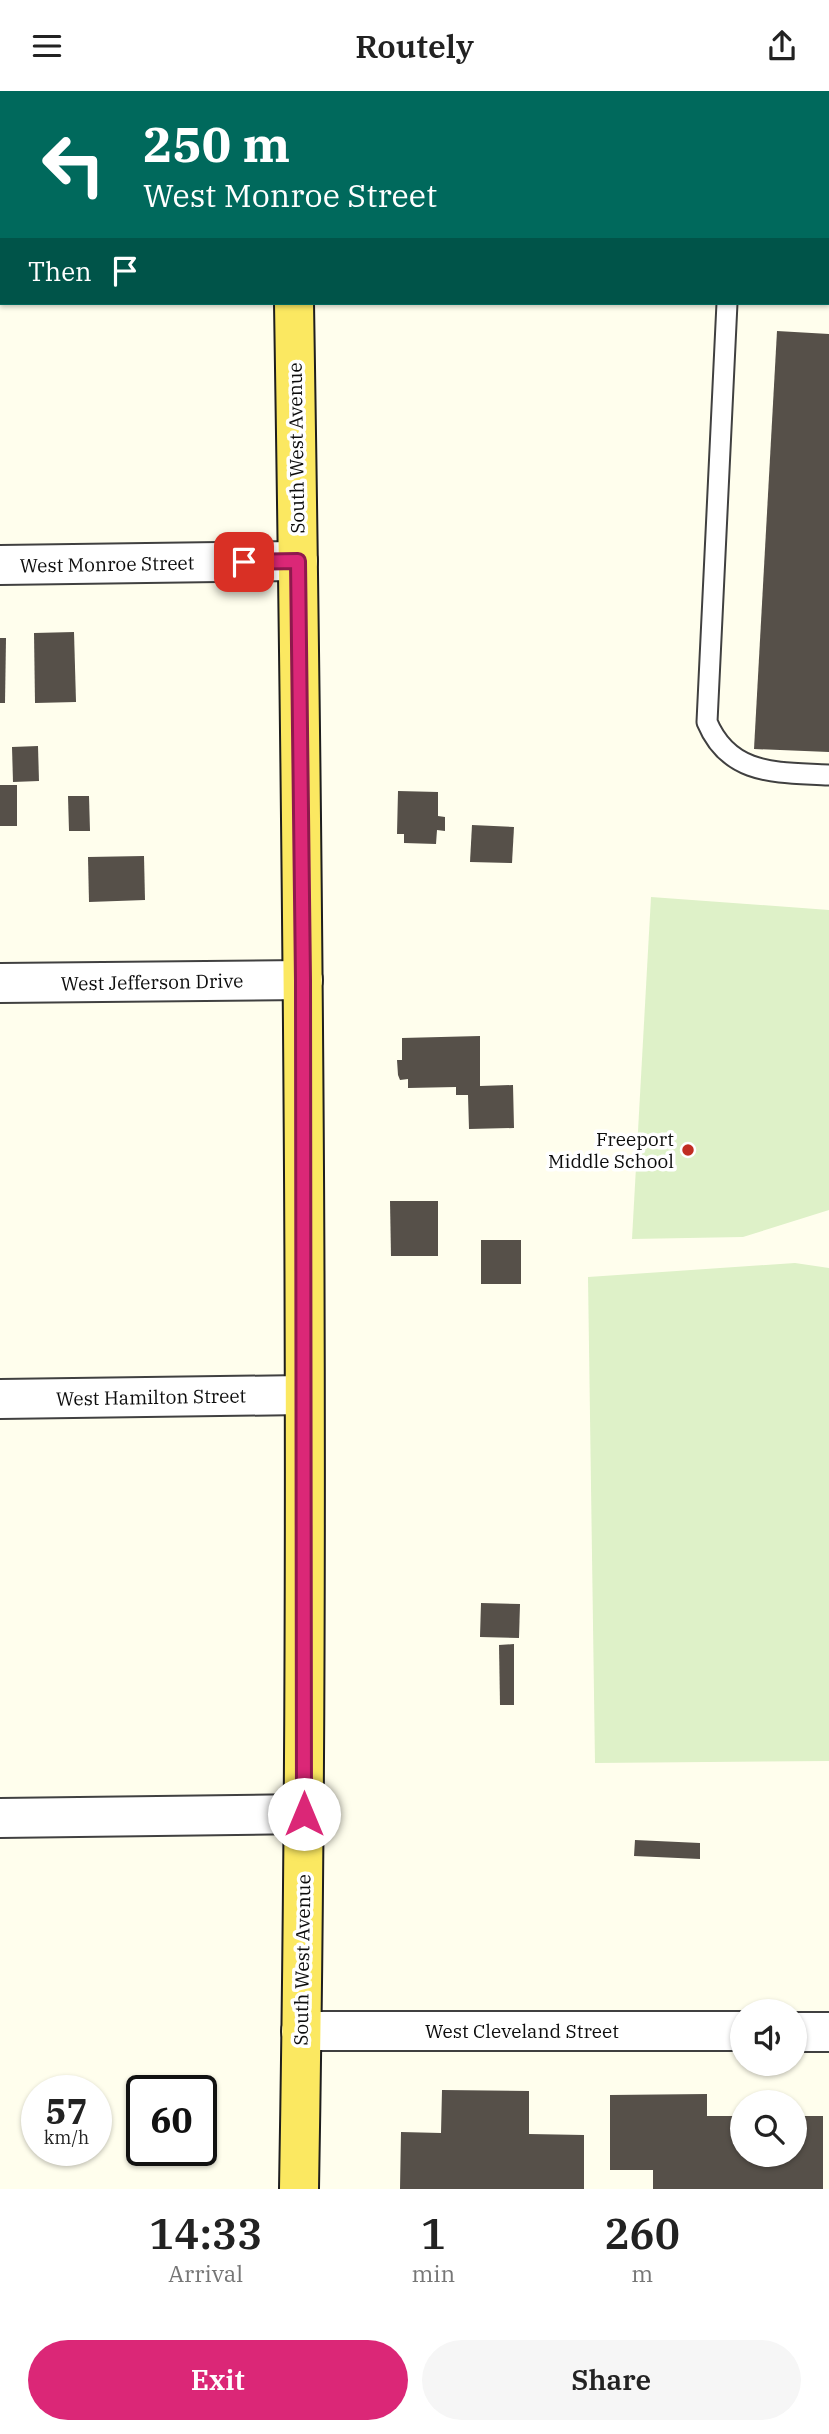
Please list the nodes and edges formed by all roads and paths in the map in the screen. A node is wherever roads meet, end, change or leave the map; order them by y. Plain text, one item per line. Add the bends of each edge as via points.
1 (294, 305) edge
2 (727, 305) edge
3 (298, 561) junction
4 (0, 565) edge
5 (829, 775) edge
6 (303, 980) junction
7 (0, 983) edge
8 (303, 1395) junction
9 (0, 1399) edge
10 (304, 1814) junction
11 (0, 1818) edge
12 (301, 2031) junction
13 (730, 2031) edge
14 (807, 2032) edge
15 (829, 2032) edge
16 (299, 2189) edge

1 - 3 main road, South West Avenue
2 - 5 lane via 708,722 713,737 736,760 763,771
3 - 4 street, West Monroe Street
3 - 6 main road, South West Avenue
6 - 7 street, West Jefferson Drive
6 - 8 main road, South West Avenue
8 - 9 street, West Hamilton Street
8 - 10 main road, South West Avenue
10 - 11 street
10 - 12 main road, South West Avenue
12 - 13 street, West Cleveland Street
12 - 16 main road, South West Avenue
14 - 15 street

